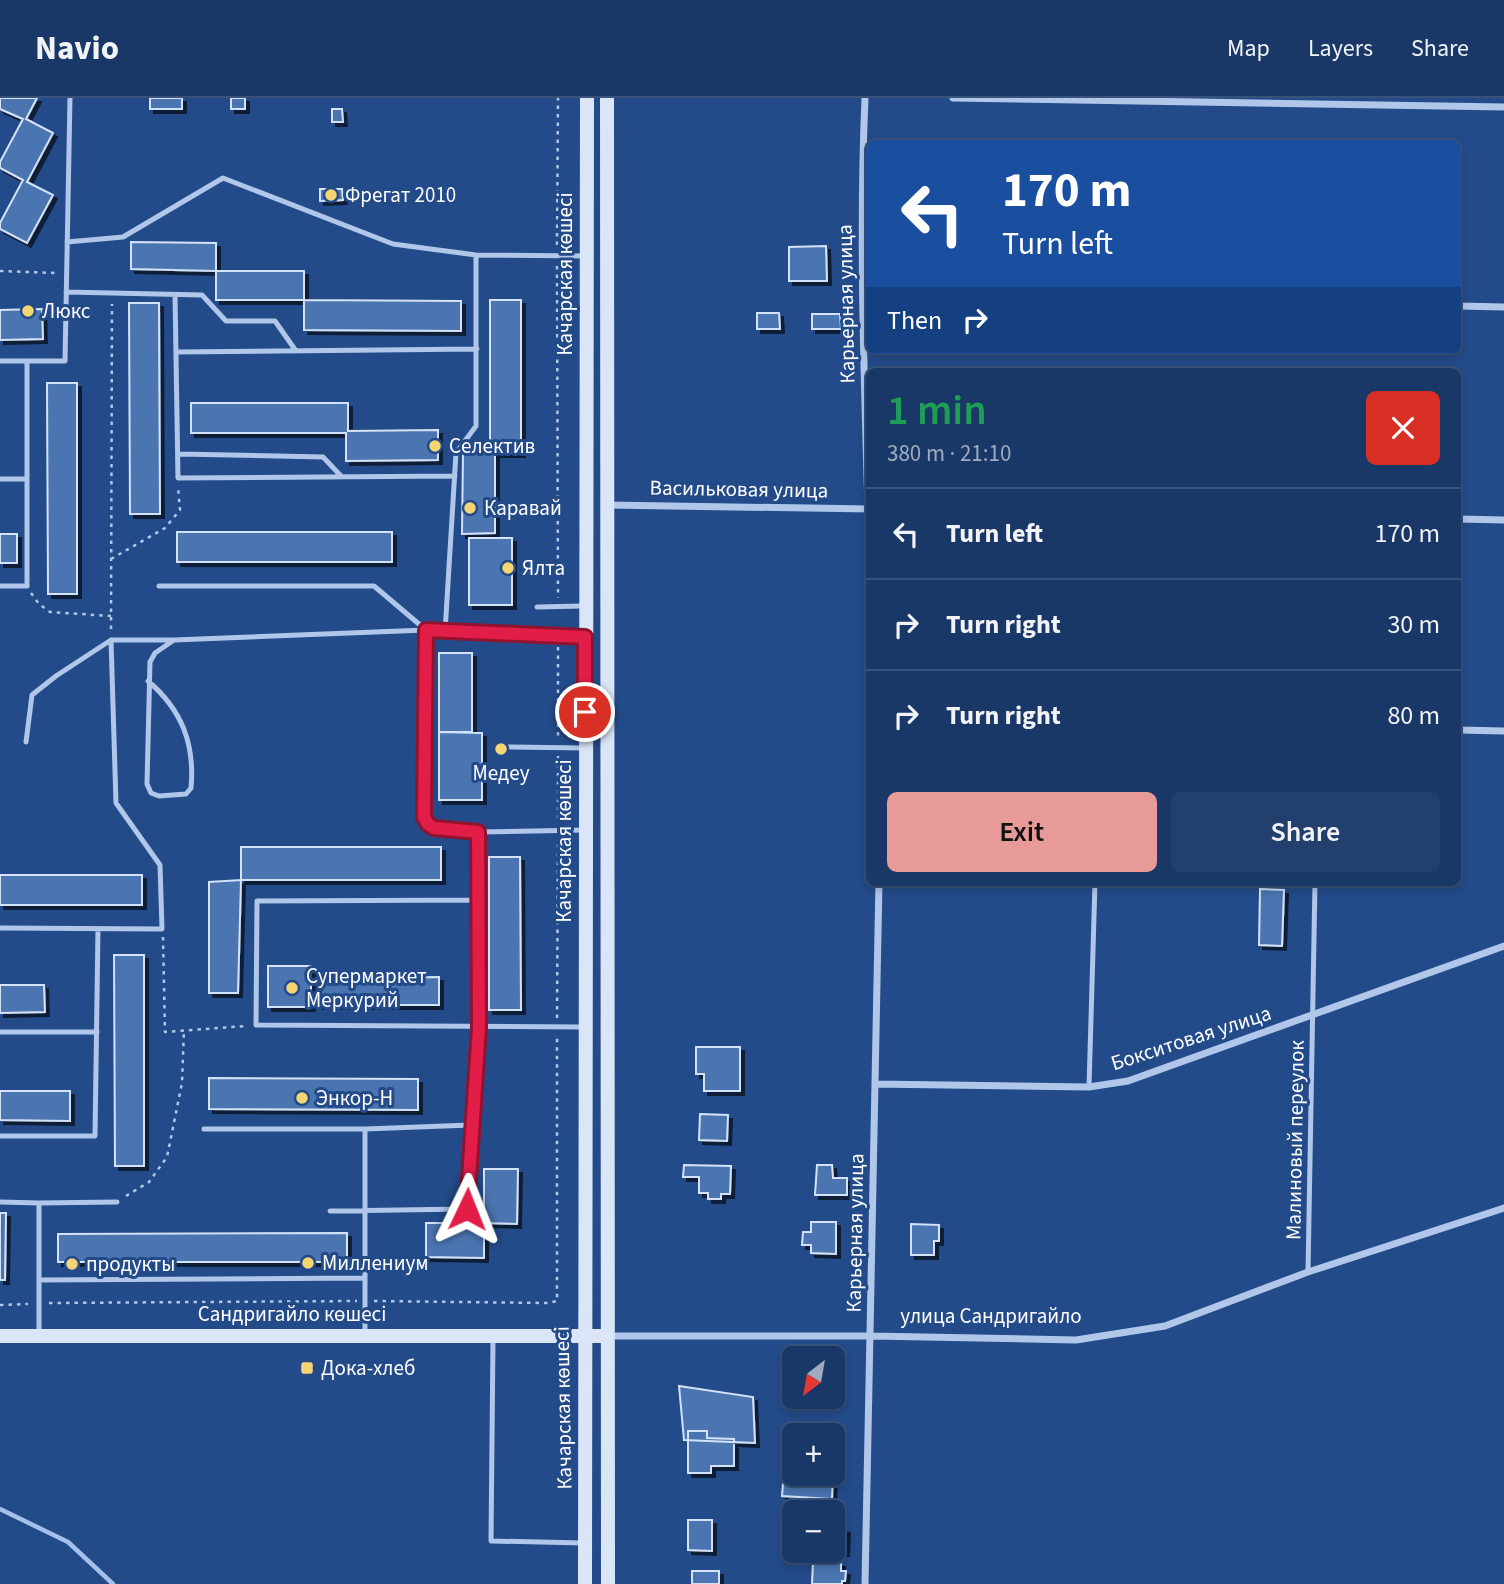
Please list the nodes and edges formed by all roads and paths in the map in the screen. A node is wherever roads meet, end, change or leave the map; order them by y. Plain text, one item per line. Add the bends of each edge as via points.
1 (70, 98) edge
2 (558, 98) edge
3 (587, 98) edge
4 (607, 98) edge
5 (865, 98) edge
6 (953, 98) edge
7 (1504, 107) edge
8 (67, 242) junction
9 (476, 256) junction
10 (586, 256) junction
11 (557, 257) junction
12 (0, 271) edge
13 (67, 273) junction
14 (66, 292) junction
15 (112, 293) junction
16 (866, 294) edge
17 (175, 295) junction
18 (1461, 306) edge
19 (1504, 307) edge
20 (477, 349) junction
21 (296, 351) junction
22 (176, 352) junction
23 (0, 361) edge
24 (27, 361) junction
25 (179, 454) junction
26 (341, 476) junction
27 (455, 476) junction
28 (178, 478) junction
29 (27, 479) junction
30 (0, 480) edge
31 (607, 505) junction
32 (866, 509) edge
33 (1461, 519) edge
34 (1504, 520) edge
35 (111, 559) junction
36 (0, 586) edge
37 (27, 586) junction
38 (159, 586) dead end
39 (585, 606) junction
40 (537, 607) dead end
41 (558, 607) junction
42 (111, 616) junction
43 (426, 630) junction
44 (444, 632) junction
45 (558, 637) junction
46 (585, 637) junction
47 (111, 640) junction
48 (174, 640) junction
49 (148, 681) junction
50 (1461, 730) edge
51 (1504, 731) edge
52 (607, 737) junction
53 (26, 742) dead end
54 (585, 743) junction
55 (509, 747) dead end
56 (558, 747) junction
57 (558, 830) junction
58 (585, 830) junction
59 (478, 832) junction
60 (878, 886) edge
61 (1095, 886) edge
62 (1315, 886) edge
63 (479, 900) junction
64 (0, 928) edge
65 (97, 929) junction
66 (162, 929) junction
67 (1504, 946) edge
68 (1312, 1016) junction
69 (256, 1025) junction
70 (479, 1027) junction
71 (556, 1027) junction
72 (586, 1027) junction
73 (184, 1030) junction
74 (0, 1032) edge
75 (97, 1032) junction
76 (875, 1084) junction
77 (1089, 1087) junction
78 (471, 1125) junction
79 (204, 1129) dead end
80 (365, 1129) junction
81 (0, 1136) edge
82 (584, 1166) junction
83 (607, 1166) junction
84 (0, 1202) edge
85 (117, 1202) joint
86 (39, 1203) junction
87 (1504, 1208) edge
88 (330, 1211) dead end
89 (366, 1211) junction
90 (1308, 1272) junction
91 (365, 1278) junction
92 (40, 1280) junction
93 (365, 1301) junction
94 (39, 1303) junction
95 (0, 1305) edge
96 (39, 1335) junction
97 (365, 1335) junction
98 (493, 1335) junction
99 (0, 1336) edge
100 (583, 1336) junction
101 (607, 1336) junction
102 (871, 1336) junction
103 (585, 1543) junction
104 (585, 1584) edge
105 (608, 1584) edge
106 (865, 1584) edge

1 - 8 lane
2 - 11 path
3 - 10 main road, Качарская көшесі
4 - 31 main road, Качарская көшесі
5 - 16 street, Карьерная улица via 861,190
6 - 7 street
8 - 9 lane via 123,237 223,178 393,244
8 - 13 lane
9 - 11 lane
9 - 20 lane
10 - 11 lane
10 - 39 main road, Качарская көшесі
11 - 41 path
12 - 13 path
13 - 14 lane
14 - 15 lane
14 - 24 lane via 65,361
15 - 17 lane
15 - 35 path
17 - 21 lane via 202,295 226,321 275,321
17 - 22 lane
18 - 19 street
20 - 21 lane
20 - 27 lane via 477,426 456,453
21 - 22 lane
22 - 25 lane
23 - 24 lane
24 - 29 lane
25 - 26 lane via 323,457
25 - 28 lane
26 - 27 lane
26 - 28 lane
27 - 44 lane
28 - 35 path via 180,510 165,528
29 - 30 lane
29 - 37 lane
31 - 32 street, Васильковая улица
31 - 52 main road, Качарская көшесі
33 - 34 street
35 - 42 path
36 - 37 lane
37 - 42 path via 50,612
38 - 43 lane via 374,586
39 - 41 lane
39 - 46 main road, Качарская көшесі
40 - 41 lane
42 - 47 path
43 - 44 lane
43 - 48 lane
43 - 59 lane via 424,817 434,828
44 - 45 lane
45 - 46 lane
45 - 56 path
46 - 54 main road, Качарская көшесі
47 - 48 lane
47 - 53 lane via 32,695
47 - 66 lane via 116,803 160,865
48 - 49 lane via 155,653
49 - 49 lane via 147,784 151,793 159,796 186,794 191,788 191,747 175,710
50 - 51 street
52 - 54 street
52 - 83 main road, Качарская көшесі
54 - 56 lane
54 - 58 main road, Качарская көшесі
55 - 56 lane
56 - 57 path
57 - 58 lane
57 - 59 lane
57 - 71 path
58 - 72 main road, Качарская көшесі
59 - 63 lane
60 - 76 street, Карьерная улица
61 - 77 lane
62 - 68 lane, Малиновый переулок
63 - 69 lane via 257,901
63 - 70 lane
64 - 65 lane
65 - 66 lane
65 - 75 lane
66 - 73 path via 165,1031
67 - 68 street, Бокситовая улица
68 - 77 street, Бокситовая улица via 1128,1081
68 - 90 lane, Малиновый переулок
69 - 70 lane
69 - 73 path
70 - 71 lane
70 - 78 lane
71 - 72 lane
71 - 93 path via 557,1301
72 - 82 main road, Качарская көшесі
73 - 85 path via 182,1083 167,1157 149,1182
74 - 75 lane
75 - 81 lane via 94,1136
76 - 77 street, Бокситовая улица
76 - 102 street, Карьерная улица
78 - 80 lane
78 - 89 lane via 467,1209
79 - 80 lane
80 - 89 lane
82 - 83 street
82 - 100 main road, Качарская көшесі
83 - 101 main road, Качарская көшесі
84 - 86 lane
85 - 86 lane
86 - 92 lane
87 - 90 street, улица Сандригайло
88 - 89 lane
89 - 91 lane
90 - 102 street, улица Сандригайло via 1165,1326 1076,1340
91 - 92 lane
91 - 93 lane
92 - 94 lane
93 - 94 path
93 - 97 lane
94 - 95 path
94 - 96 lane
96 - 97 main road, Сандригайло көшесі
96 - 99 main road, Сандригайло көшесі
97 - 98 main road, Сандригайло көшесі
98 - 100 main road, Сандригайло көшесі
98 - 103 lane via 491,1541
100 - 101 main road, улица Сандригайло
100 - 103 main road, Качарская көшесі
101 - 102 street, улица Сандригайло
101 - 105 main road, Качарская көшесі
102 - 106 street, Карьерная улица
103 - 104 main road, Качарская көшесі

